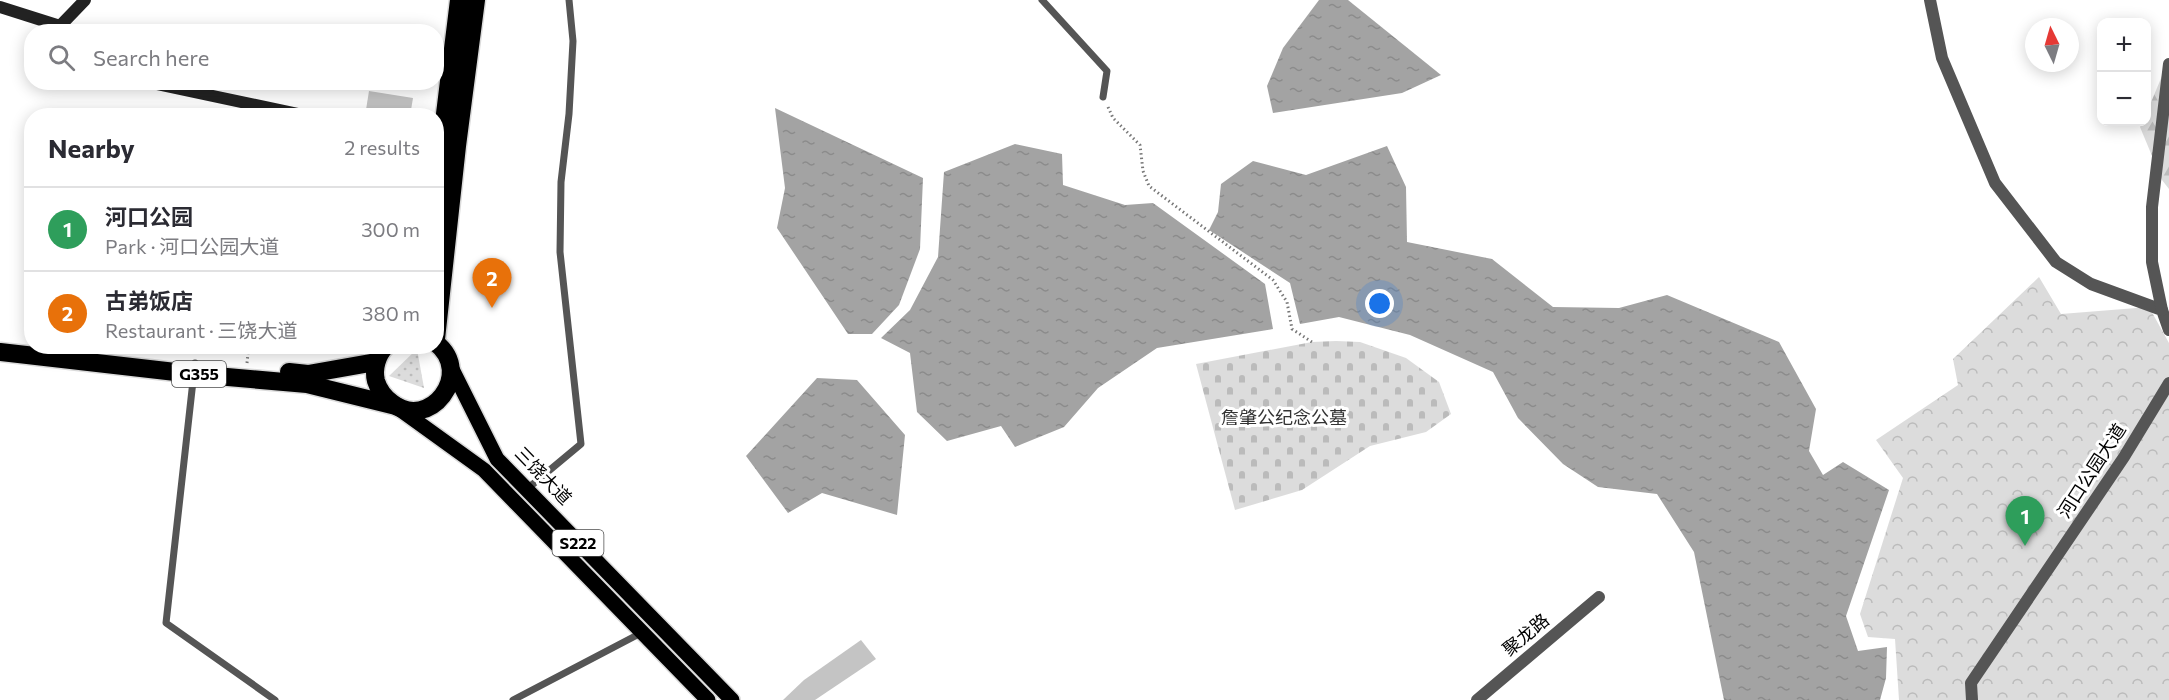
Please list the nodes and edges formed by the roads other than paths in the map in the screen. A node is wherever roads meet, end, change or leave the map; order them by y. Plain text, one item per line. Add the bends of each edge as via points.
1 (85, 0) edge
2 (459, 0) edge
3 (476, 0) edge
4 (569, 0) edge
5 (1042, 0) edge
6 (1930, 0) edge
7 (6, 6) edge
8 (51, 24) edge
9 (68, 24) edge
10 (2169, 64) edge
11 (185, 90) edge
12 (1103, 97) road end
13 (270, 108) edge
14 (445, 144) edge
15 (444, 168) edge
16 (2162, 310) junction
17 (2169, 330) edge
18 (0, 342) edge
19 (24, 344) edge
20 (444, 351) edge
21 (0, 352) edge
22 (94, 354) edge
23 (381, 354) edge
24 (451, 367) junction
25 (194, 369) junction
26 (307, 379) junction
27 (2169, 383) edge
28 (396, 406) junction
29 (497, 459) junction
30 (484, 470) junction
31 (526, 490) junction
32 (1599, 597) dead end
33 (658, 624) junction
34 (642, 633) junction
35 (275, 700) edge
36 (513, 700) edge
37 (708, 700) edge
38 (732, 700) edge
39 (1477, 700) edge
40 (1972, 700) edge

1 - 9 street
2 - 14 highway
3 - 14 highway
4 - 31 lane via 573,41 561,182 560,252 581,444
5 - 12 lane via 1107,70
6 - 16 street via 1942,58 1995,183 2056,262 2091,284
7 - 8 street
10 - 16 street via 2152,207 2152,262
11 - 13 street
14 - 15 highway
16 - 17 street
18 - 19 highway
20 - 24 highway
21 - 25 highway, G355
22 - 25 highway, G355
23 - 26 highway, G355
23 - 28 highway, G355 via 375,375 378,388
24 - 28 highway, G355 via 447,390 440,399 419,410
24 - 29 main road, 三饶大道 / S222
25 - 26 highway, G355
25 - 35 lane via 166,623
26 - 28 highway, G355
27 - 40 street, 河口公园大道 via 2124,457 1971,683
28 - 30 main road, 三饶大道 / S222
29 - 30 main road
29 - 31 main road, 三饶大道 / S222
30 - 34 main road, 三饶大道 / S222
31 - 33 main road, 三饶大道 / S222
32 - 39 street, 聚龙路
33 - 34 lane
33 - 38 main road, 三饶大道 / S222
34 - 36 lane
34 - 37 main road, 三饶大道 / S222

